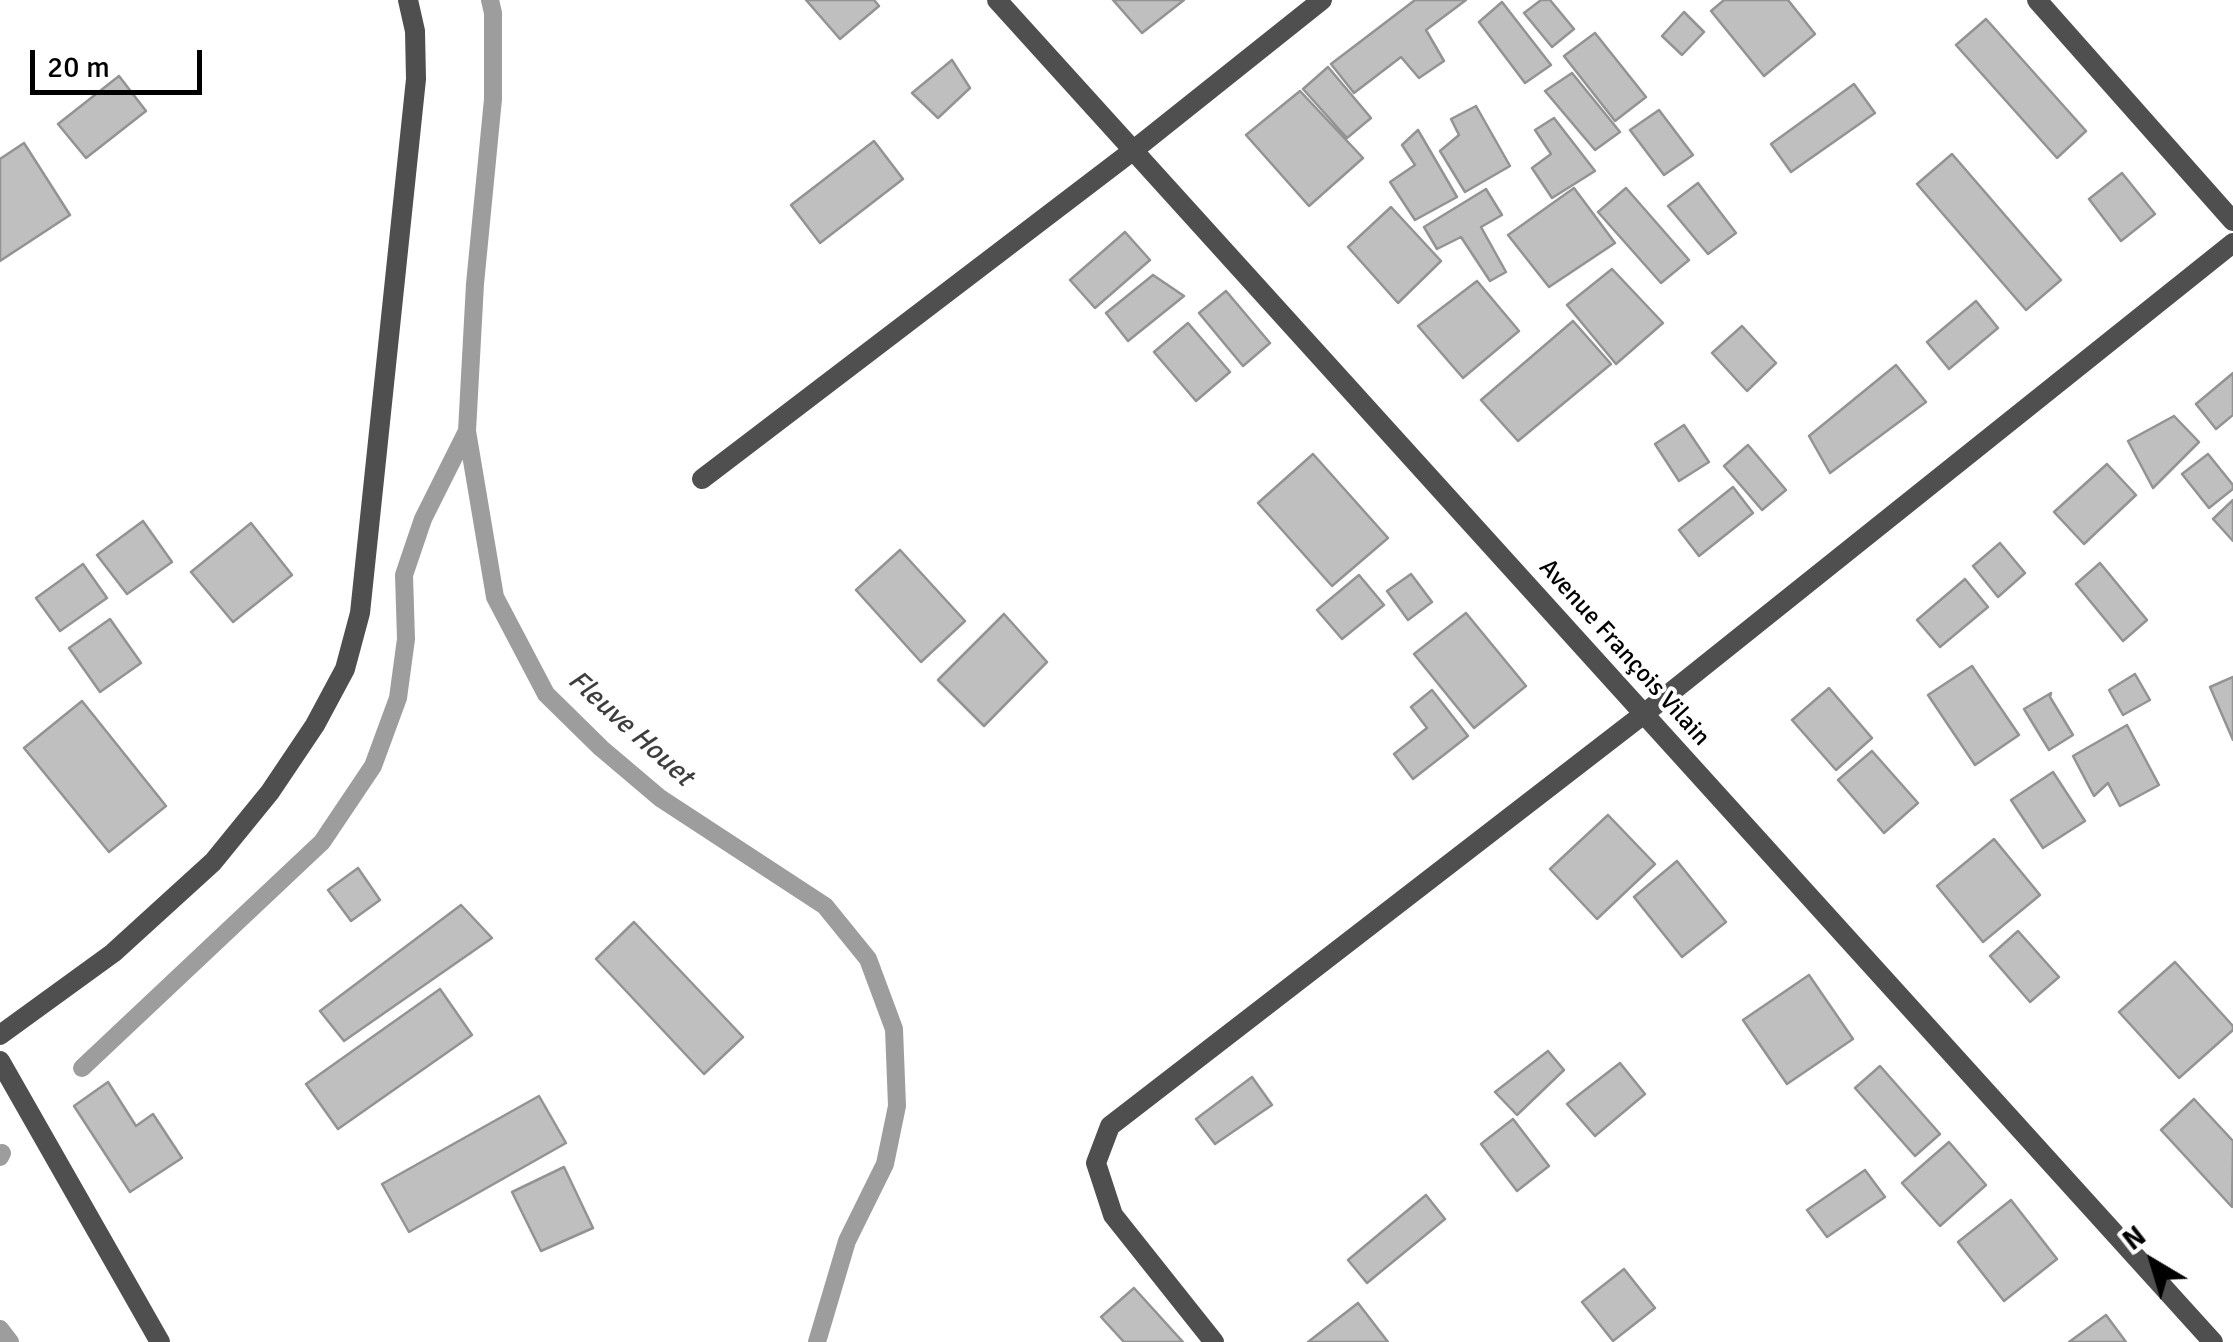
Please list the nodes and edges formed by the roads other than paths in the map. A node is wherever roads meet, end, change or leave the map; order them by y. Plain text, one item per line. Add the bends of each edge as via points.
1 (408, 0) edge
2 (996, 0) edge
3 (1322, 0) edge
4 (2038, 0) edge
5 (1135, 149) junction
6 (2233, 221) edge
7 (2233, 243) edge
8 (702, 479) dead end
9 (1645, 713) junction
10 (0, 1035) edge
11 (0, 1062) edge
12 (160, 1342) edge
13 (1214, 1342) edge
14 (2212, 1342) edge

1 - 10 street via 416,79 360,613 345,669 316,725 213,862 112,953
2 - 5 street, Avenue François Vilain
3 - 5 street
4 - 6 street
5 - 8 street
5 - 9 street, Avenue François Vilain
7 - 9 street
9 - 13 street via 1110,1126 1096,1163 1113,1215
9 - 14 street, Avenue François Vilain
11 - 12 street

